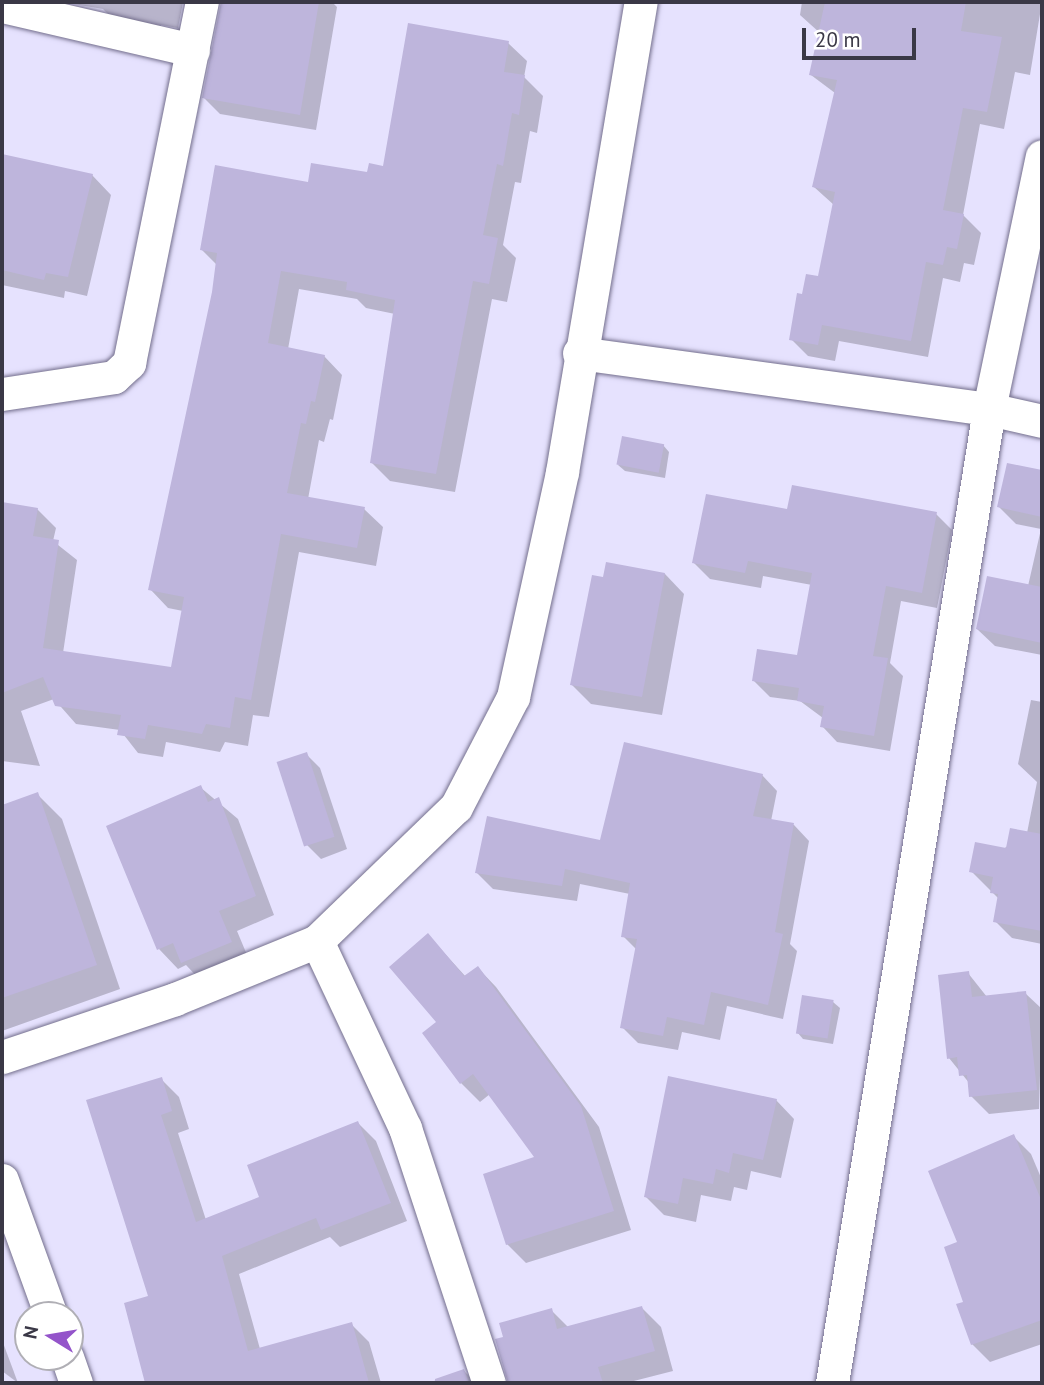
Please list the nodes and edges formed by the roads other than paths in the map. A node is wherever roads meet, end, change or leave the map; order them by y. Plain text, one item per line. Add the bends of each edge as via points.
1 (202, 2) edge
2 (641, 2) edge
3 (2, 6) edge
4 (193, 50) junction
5 (1042, 156) edge
6 (579, 353) junction
7 (2, 394) edge
8 (989, 409) junction
9 (1042, 421) edge
10 (317, 941) junction
11 (2, 1057) edge
12 (2, 1180) edge
13 (46, 1301) edge
14 (489, 1383) edge
15 (832, 1383) edge

1 - 4 street
2 - 6 street
3 - 4 street
4 - 7 street via 129,363 114,377
5 - 8 street
6 - 8 street
6 - 10 street via 562,472 513,697 456,807
8 - 9 street
8 - 15 street
10 - 11 street via 175,999
10 - 14 street via 405,1128
12 - 13 street

